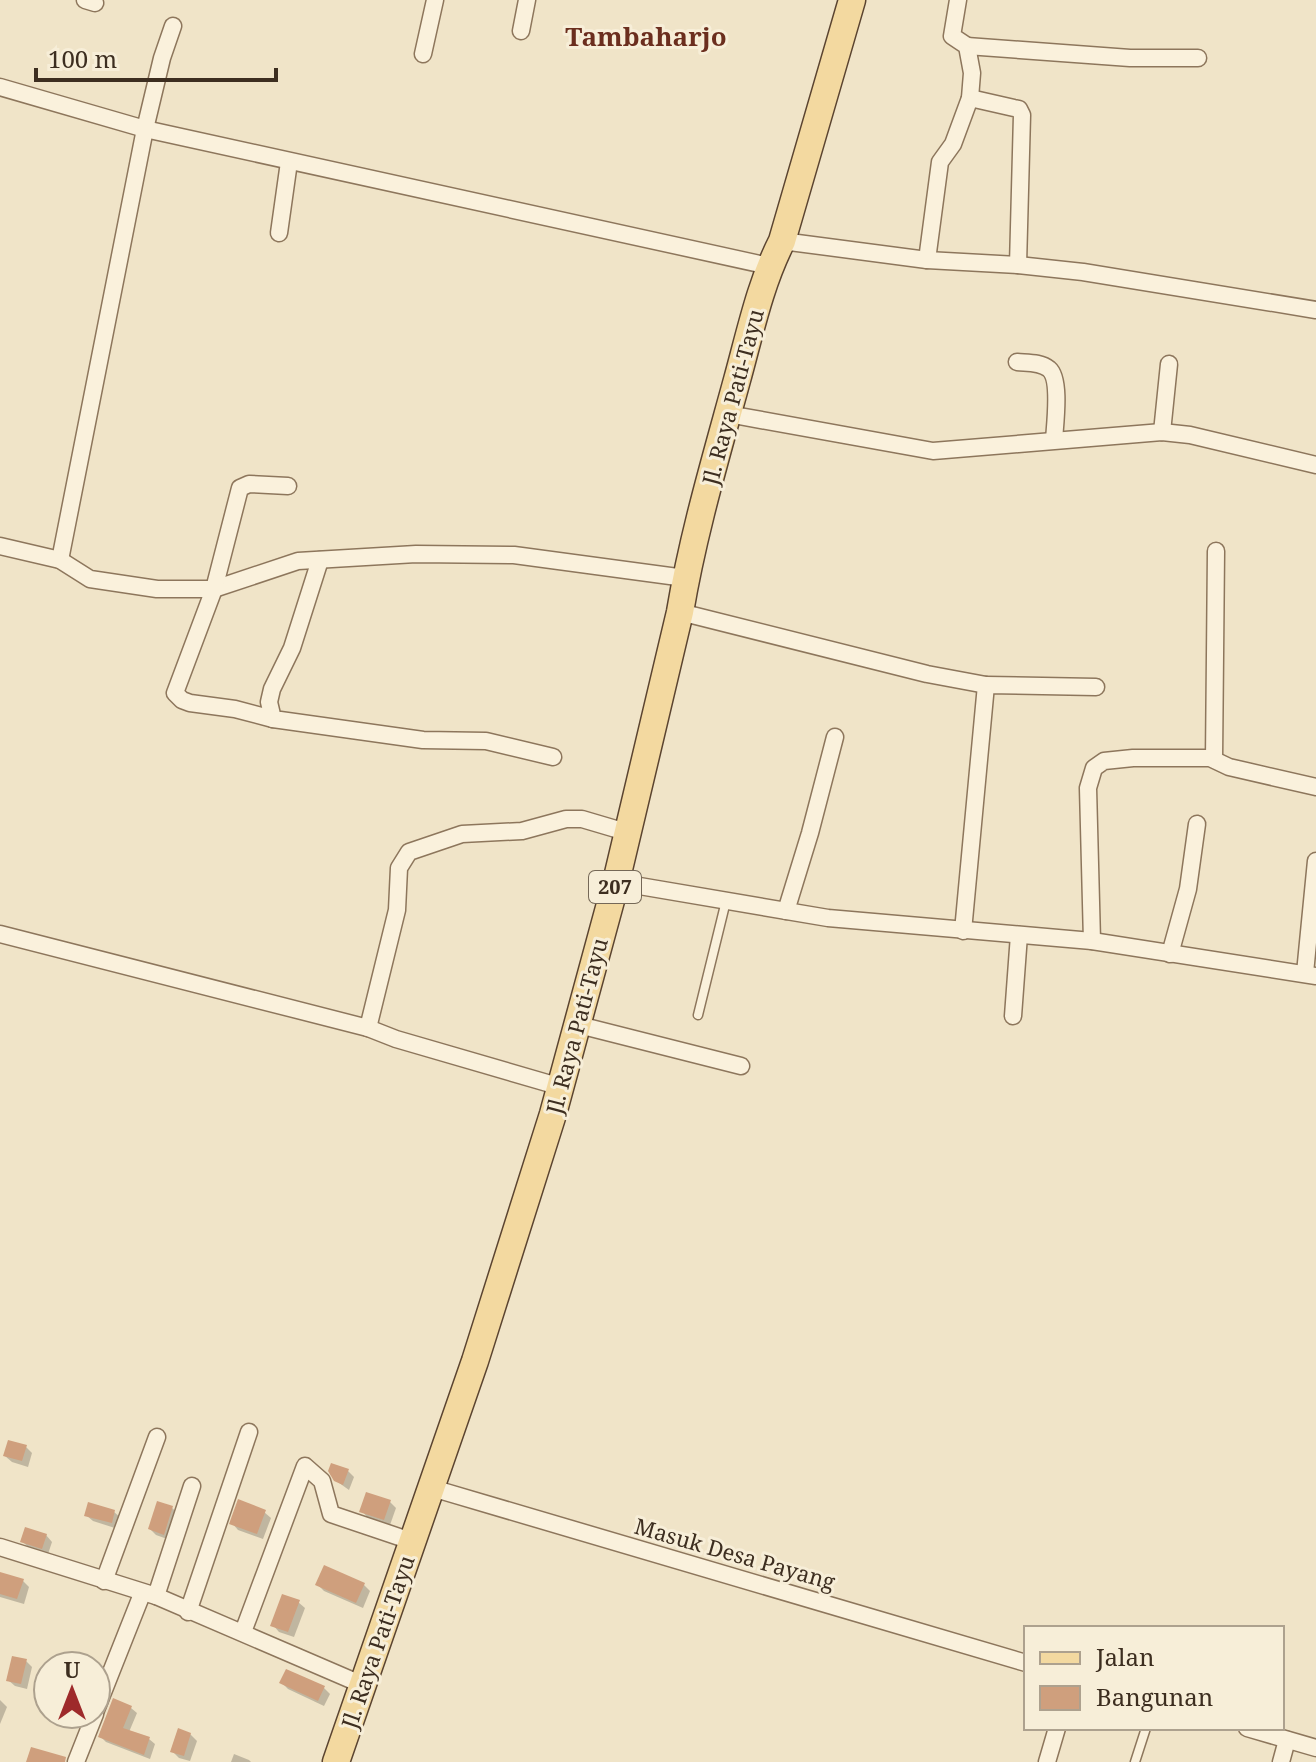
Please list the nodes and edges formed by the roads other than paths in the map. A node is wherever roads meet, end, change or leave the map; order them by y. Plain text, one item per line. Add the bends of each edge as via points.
1 (435, 0) edge
2 (527, 0) edge
3 (852, 0) edge
4 (958, 0) edge
5 (173, 26) dead end
6 (521, 31) dead end
7 (967, 46) junction
8 (423, 54) dead end
9 (1198, 58) dead end
10 (0, 87) edge
11 (970, 98) junction
12 (145, 129) junction
13 (289, 162) junction
14 (279, 233) dead end
15 (782, 241) junction
16 (927, 260) junction
17 (1018, 265) junction
18 (769, 266) junction
19 (1316, 310) edge
20 (1017, 362) dead end
21 (1169, 364) dead end
22 (728, 414) junction
23 (1162, 432) junction
24 (1054, 440) junction
25 (1316, 465) edge
26 (288, 486) dead end
27 (0, 546) edge
28 (1216, 551) dead end
29 (60, 560) junction
30 (320, 560) junction
31 (685, 578) junction
32 (214, 589) junction
33 (680, 612) junction
34 (986, 685) junction
35 (1096, 687) dead end
36 (273, 719) junction
37 (835, 737) dead end
38 (553, 757) dead end
39 (1214, 759) junction
40 (1316, 787) edge
41 (1197, 824) dead end
42 (626, 832) junction
43 (1316, 864) edge
44 (616, 882) junction
45 (726, 900) junction
46 (786, 911) junction
47 (963, 931) junction
48 (0, 934) edge
49 (1019, 935) junction
50 (1092, 941) junction
51 (1170, 954) junction
52 (1310, 974) edge
53 (698, 1015) dead end
54 (1013, 1016) dead end
55 (579, 1025) junction
56 (368, 1028) junction
57 (741, 1066) dead end
58 (561, 1087) junction
59 (249, 1432) dead end
60 (157, 1437) dead end
61 (192, 1486) dead end
62 (432, 1488) junction
63 (414, 1542) junction
64 (0, 1547) edge
65 (104, 1581) junction
66 (149, 1595) junction
67 (188, 1612) junction
68 (243, 1632) junction
69 (1024, 1662) edge
70 (112, 1675) edge
71 (363, 1685) junction
72 (88, 1730) edge
73 (1056, 1730) edge
74 (1145, 1730) edge
75 (1254, 1730) edge
76 (1287, 1740) junction
77 (1316, 1748) edge
78 (76, 1762) edge
79 (336, 1762) edge
80 (1047, 1762) edge
81 (1135, 1762) edge
82 (1281, 1762) edge

1 - 8 street
2 - 6 street
3 - 15 main road, Jl. Raya Pati-Tayu / 207
4 - 7 street via 952,36
5 - 12 street
7 - 9 street
7 - 11 street
10 - 12 street
11 - 16 street via 953,144 940,162
11 - 17 street via 1019,109 1022,115
12 - 13 street
12 - 29 street
13 - 14 street
13 - 18 street
15 - 16 street
15 - 18 main road, Jl. Raya Pati-Tayu / 207
16 - 17 street
17 - 19 street
18 - 22 main road, Jl. Raya Pati-Tayu / 207
20 - 24 street via 1038,364 1052,373
21 - 23 street
22 - 24 street via 933,451
22 - 31 main road, Jl. Raya Pati-Tayu / 207
23 - 24 street
23 - 25 street
26 - 32 street via 240,488
27 - 29 street
28 - 39 street
29 - 32 street via 107,584
30 - 31 street via 514,555
30 - 32 street via 287,564
30 - 36 street via 292,648 272,689
31 - 33 main road, Jl. Raya Pati-Tayu / 207
32 - 36 street via 175,693 190,703
33 - 34 street
33 - 42 main road, Jl. Raya Pati-Tayu / 207
34 - 35 street
34 - 47 street
36 - 38 street via 423,740 486,741
37 - 46 street
39 - 40 street
39 - 50 street via 1133,758 1104,761 1094,768 1088,788
41 - 51 street via 1188,889
42 - 44 main road, Jl. Raya Pati-Tayu / 207
42 - 56 street via 566,819 522,831 462,834 409,852 399,868 397,910
43 - 52 street
44 - 45 street
44 - 55 main road, Jl. Raya Pati-Tayu / 207
45 - 46 street
45 - 53 lane
46 - 47 street
47 - 49 street
48 - 56 street
49 - 50 street
49 - 54 street
50 - 51 street
51 - 52 street
55 - 57 street
55 - 58 main road, Jl. Raya Pati-Tayu / 207
56 - 58 street
58 - 62 main road, Jl. Raya Pati-Tayu / 207
59 - 67 street
60 - 65 street
61 - 66 street
62 - 63 main road, Jl. Raya Pati-Tayu / 207
62 - 69 street, Masuk Desa Payang
63 - 68 street via 331,1514 322,1481 305,1466
63 - 71 main road, Jl. Raya Pati-Tayu / 207
64 - 65 street
65 - 66 street
66 - 67 street
66 - 70 street
67 - 68 street
68 - 71 street
71 - 79 main road, Jl. Raya Pati-Tayu / 207
72 - 78 street
73 - 80 street
74 - 81 lane
75 - 76 street
76 - 77 street
76 - 82 street

